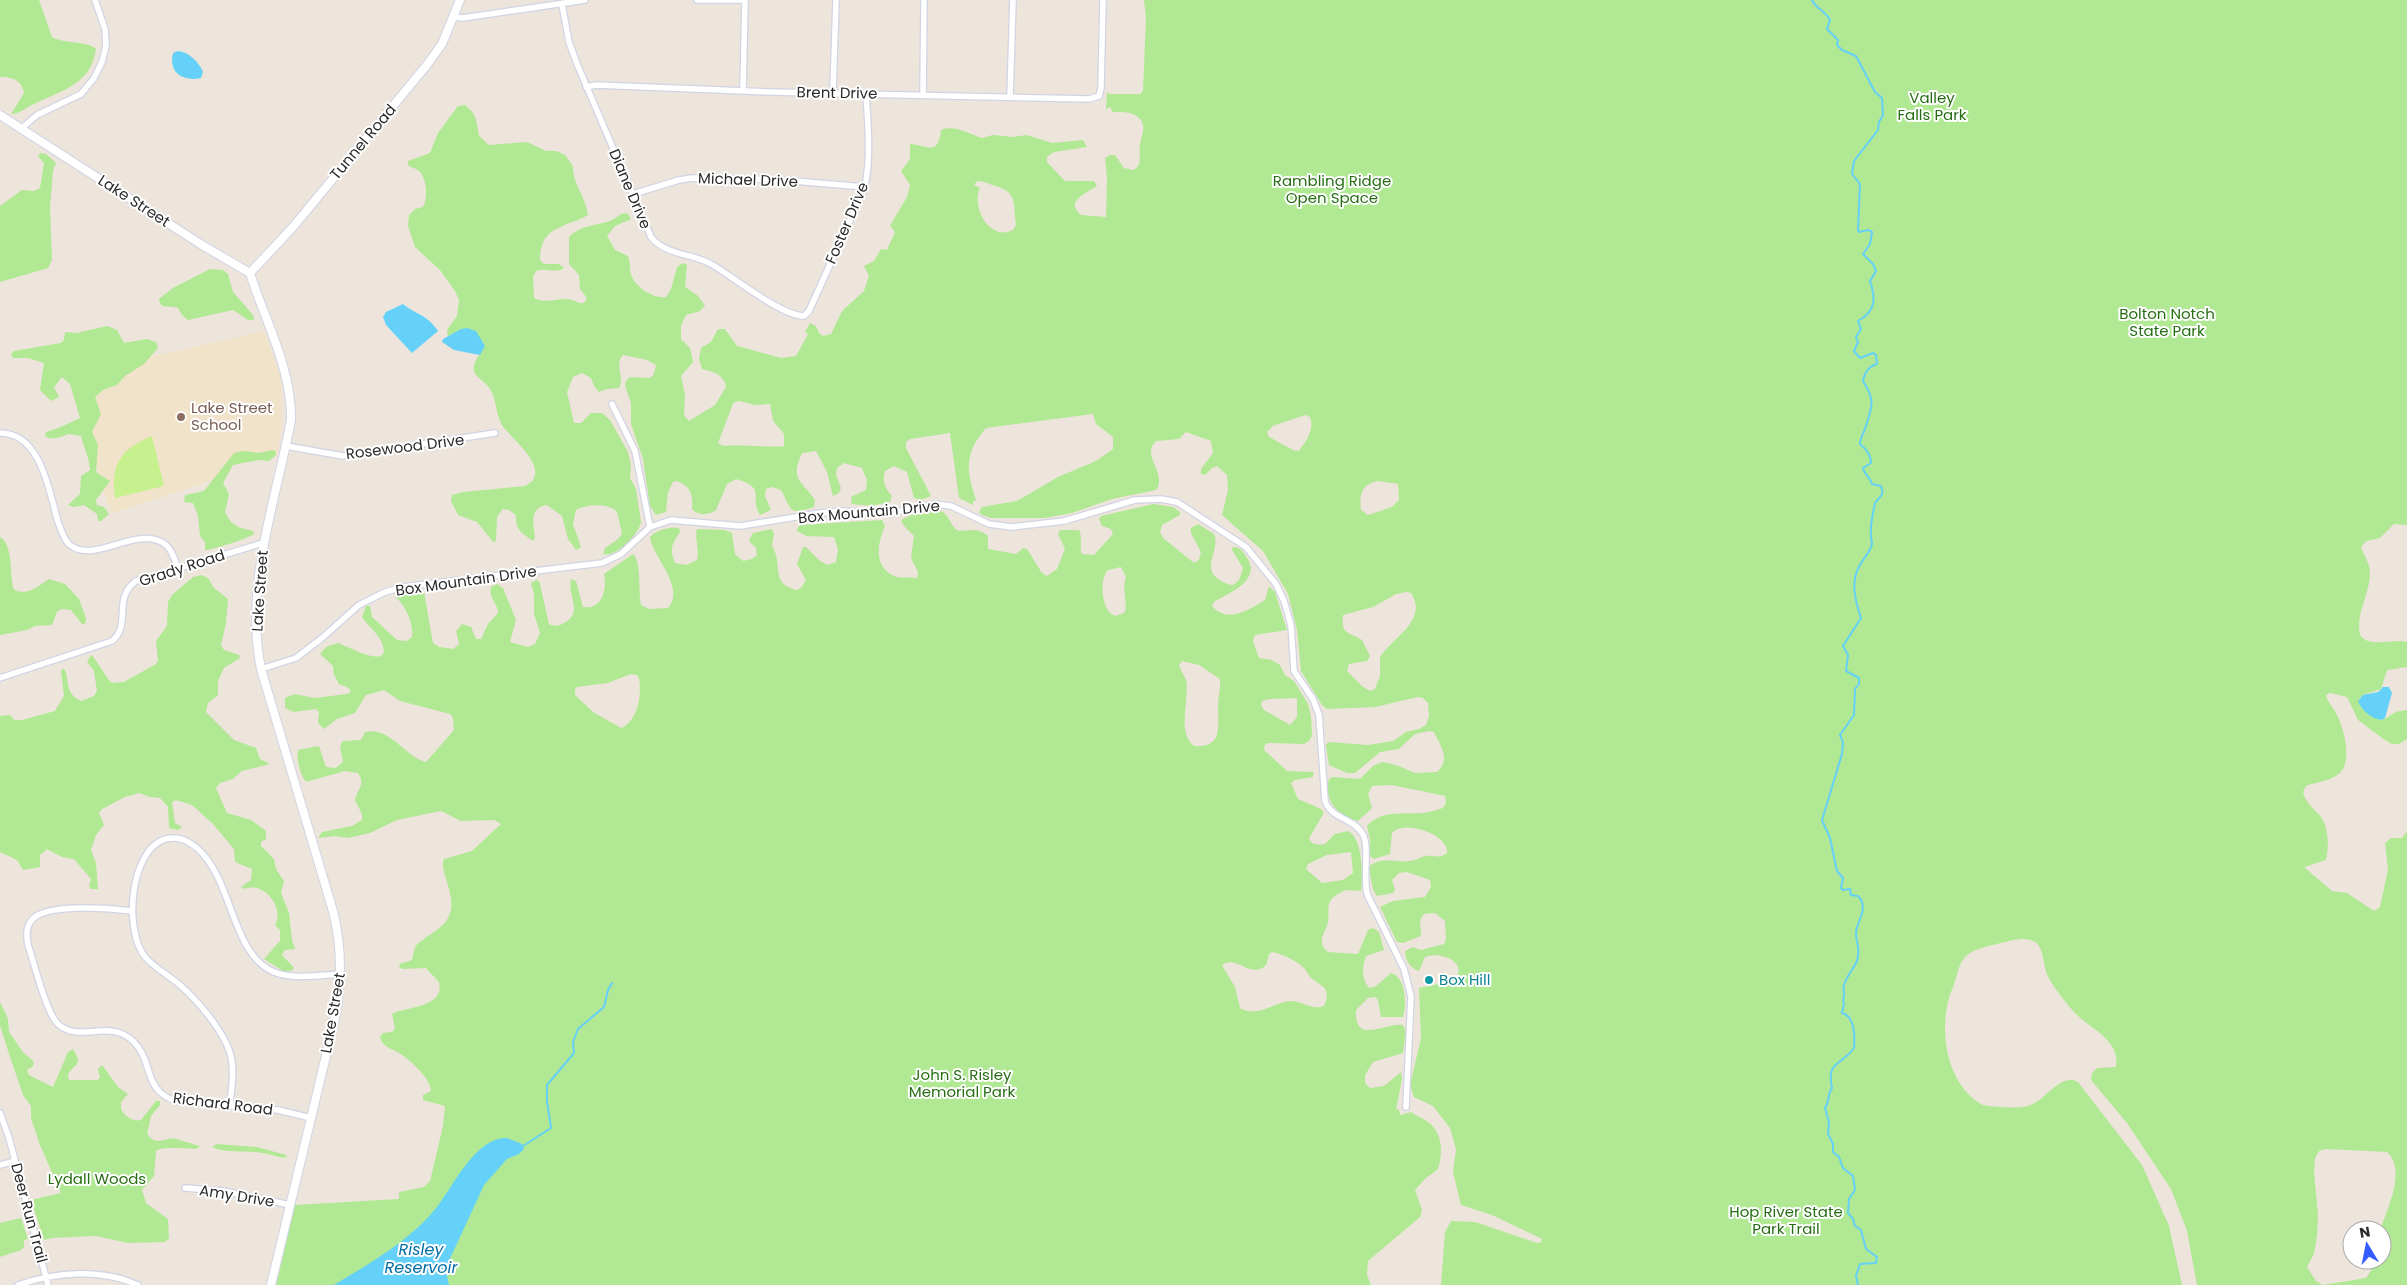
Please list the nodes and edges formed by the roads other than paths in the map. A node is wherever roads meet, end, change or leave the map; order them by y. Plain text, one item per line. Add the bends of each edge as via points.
1 (95, 0) edge
2 (460, 0) edge
3 (585, 0) edge
4 (697, 0) edge
5 (745, 0) edge
6 (836, 0) edge
7 (924, 0) edge
8 (1014, 0) edge
9 (1103, 0) edge
10 (562, 4) junction
11 (454, 17) junction
12 (586, 87) junction
13 (743, 90) junction
14 (833, 92) junction
15 (866, 94) junction
16 (923, 95) junction
17 (1010, 96) junction
18 (0, 115) edge
19 (22, 128) junction
20 (865, 187) junction
21 (633, 194) junction
22 (250, 273) junction
23 (804, 316) joint
24 (612, 404) dead end
25 (0, 433) edge
26 (495, 433) dead end
27 (286, 446) junction
28 (650, 527) junction
29 (263, 543) junction
30 (178, 568) junction
31 (261, 669) junction
32 (0, 678) edge
33 (131, 911) junction
34 (341, 974) junction
35 (230, 1105) junction
36 (1406, 1107) dead end
37 (0, 1113) edge
38 (310, 1118) junction
39 (14, 1161) junction
40 (0, 1165) edge
41 (185, 1188) dead end
42 (290, 1205) junction
43 (47, 1277) junction
44 (18, 1285) edge
45 (48, 1285) edge
46 (138, 1285) edge
47 (271, 1285) edge

1 - 19 street via 105,29 106,46 94,78 81,94 37,115
2 - 11 main road, Tunnel Road
3 - 10 street
4 - 5 street
5 - 13 street
6 - 14 street
7 - 16 street
8 - 17 street
9 - 17 street, Brent Drive via 1099,96 1089,100
10 - 11 street
10 - 12 street, Diane Drive via 569,42
11 - 22 main road, Tunnel Road via 442,44 426,66
12 - 13 street, Brent Drive
12 - 21 street, Diane Drive
13 - 14 street, Brent Drive
14 - 15 street, Brent Drive
15 - 16 street, Brent Drive
15 - 20 street, Foster Drive via 869,166
16 - 17 street, Brent Drive
18 - 19 main road, Lake Street
19 - 22 main road, Lake Street
20 - 21 street, Michael Drive via 782,180 692,178
20 - 23 street, Foster Drive
21 - 23 street, Diane Drive via 658,246 710,263 780,308
22 - 27 main road, Lake Street via 288,386 291,413
24 - 28 street via 635,451
25 - 30 street via 19,438 37,454 68,545 92,550 140,539 151,540 166,545
26 - 27 street, Rosewood Drive via 343,456
27 - 29 main road, Lake Street
28 - 31 street, Box Mountain Drive via 621,554 602,563 403,587 385,592 358,605 296,658
28 - 36 street, Box Mountain Drive via 664,521 679,520 740,526 825,512 885,514 935,504 951,506 995,526 1029,526 1152,498 1184,506 1238,540 1259,561 1284,601 1291,625 1294,671 1319,715 1325,800 1335,814 1363,834 1367,894 1409,983 1412,1020
29 - 30 street, Grady Road
29 - 31 main road, Lake Street via 255,632
30 - 32 street, Grady Road via 136,581 128,587 119,636 112,641
31 - 34 main road, Lake Street via 333,911 339,934
33 - 34 street via 138,873 147,854 160,841 174,838 190,843 210,864 220,879 244,942 261,964 274,972 293,976
33 - 35 street via 134,935 141,952 181,986 222,1034 232,1063
33 - 35 street, Richard Road via 49,911 36,916 28,924 28,945 49,1009 57,1023 70,1031 87,1033 106,1029 122,1032 134,1041 156,1090 163,1096 174,1101
34 - 38 main road, Lake Street via 336,1014
35 - 38 street, Richard Road via 278,1110
37 - 39 street, Deer Run Trail
38 - 42 main road, Lake Street
39 - 40 street
39 - 43 street, Deer Run Trail
41 - 42 street, Amy Drive via 224,1191
42 - 47 main road, Lake Street
43 - 44 street
43 - 45 street, Deer Run Trail
43 - 46 street via 106,1274

